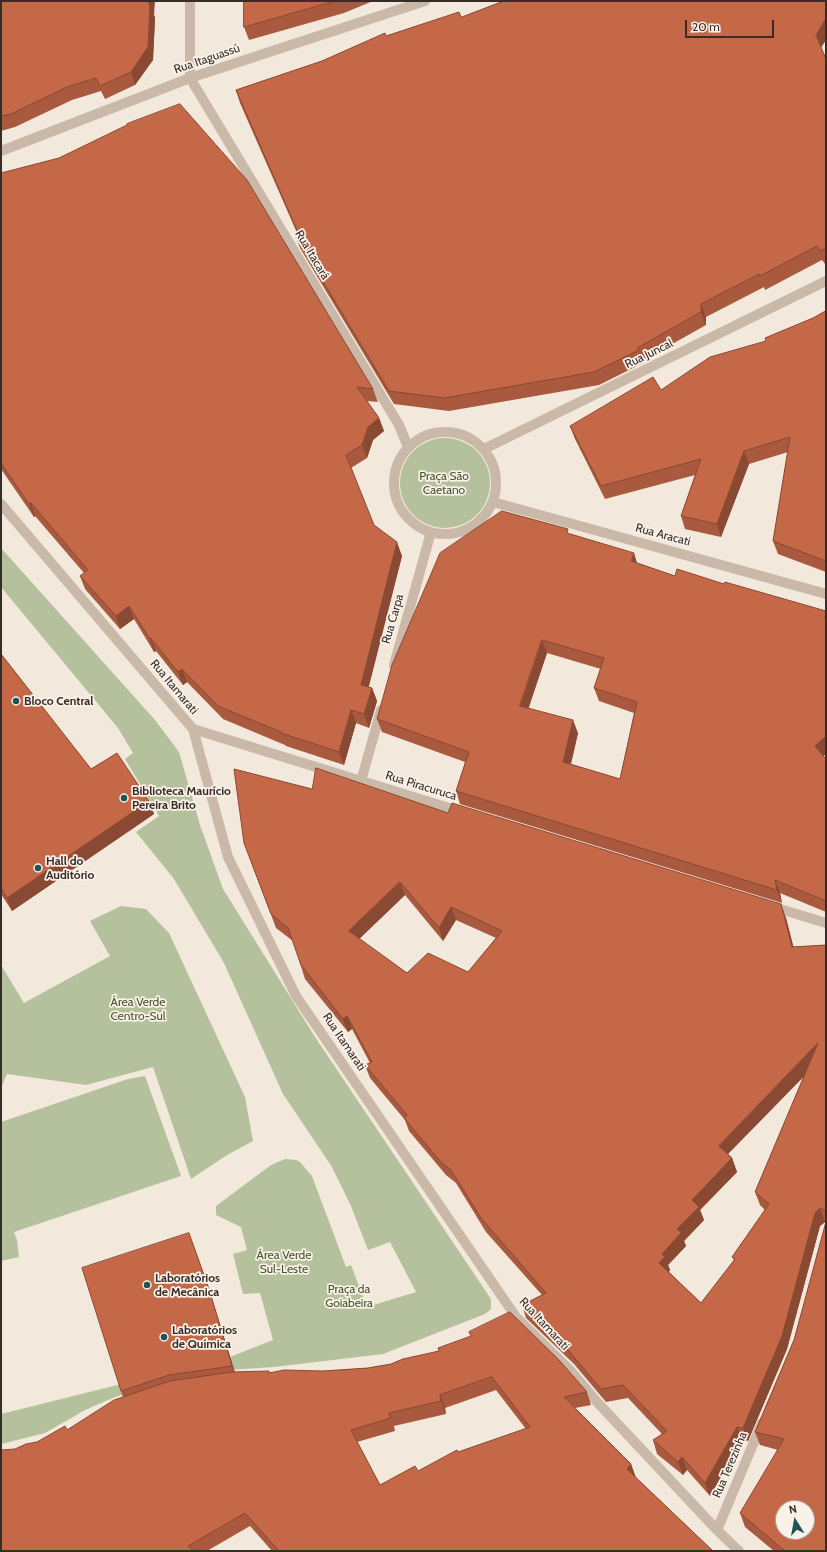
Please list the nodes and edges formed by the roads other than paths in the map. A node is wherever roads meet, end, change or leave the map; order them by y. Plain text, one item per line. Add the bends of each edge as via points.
1 (190, 1) edge
2 (425, 1) edge
3 (190, 78) junction
4 (1, 151) edge
5 (826, 281) edge
6 (408, 447) junction
7 (484, 450) junction
8 (493, 502) junction
9 (1, 504) edge
10 (431, 532) junction
11 (826, 594) edge
12 (391, 676) edge
13 (384, 698) edge
14 (193, 729) junction
15 (361, 781) junction
16 (472, 815) edge
17 (757, 902) edge
18 (826, 923) edge
19 (765, 1416) edge
20 (717, 1530) junction
21 (739, 1551) edge

1 - 3 street
2 - 3 street, Rua Itaguassú
3 - 4 street, Rua Itaguassú
3 - 6 street, Rua Itacará via 399,425
5 - 7 street, Rua Juncal
6 - 7 street via 422,437 438,432 455,432 471,438
6 - 10 street via 395,471 395,496 402,512 415,524
7 - 8 street via 492,461 496,475
8 - 10 street via 485,515 474,525 460,532
8 - 11 street, Rua Aracati
9 - 14 street, Rua Itamarati
10 - 12 street, Rua Carpa
13 - 15 street
14 - 15 street, Rua Piracuruca
14 - 20 street, Rua Itamarati via 228,857 296,996 513,1319 569,1369 598,1404
15 - 16 street, Rua Piracuruca
17 - 18 street
19 - 20 street, Rua Terezinha
20 - 21 street, Rua Itamarati

